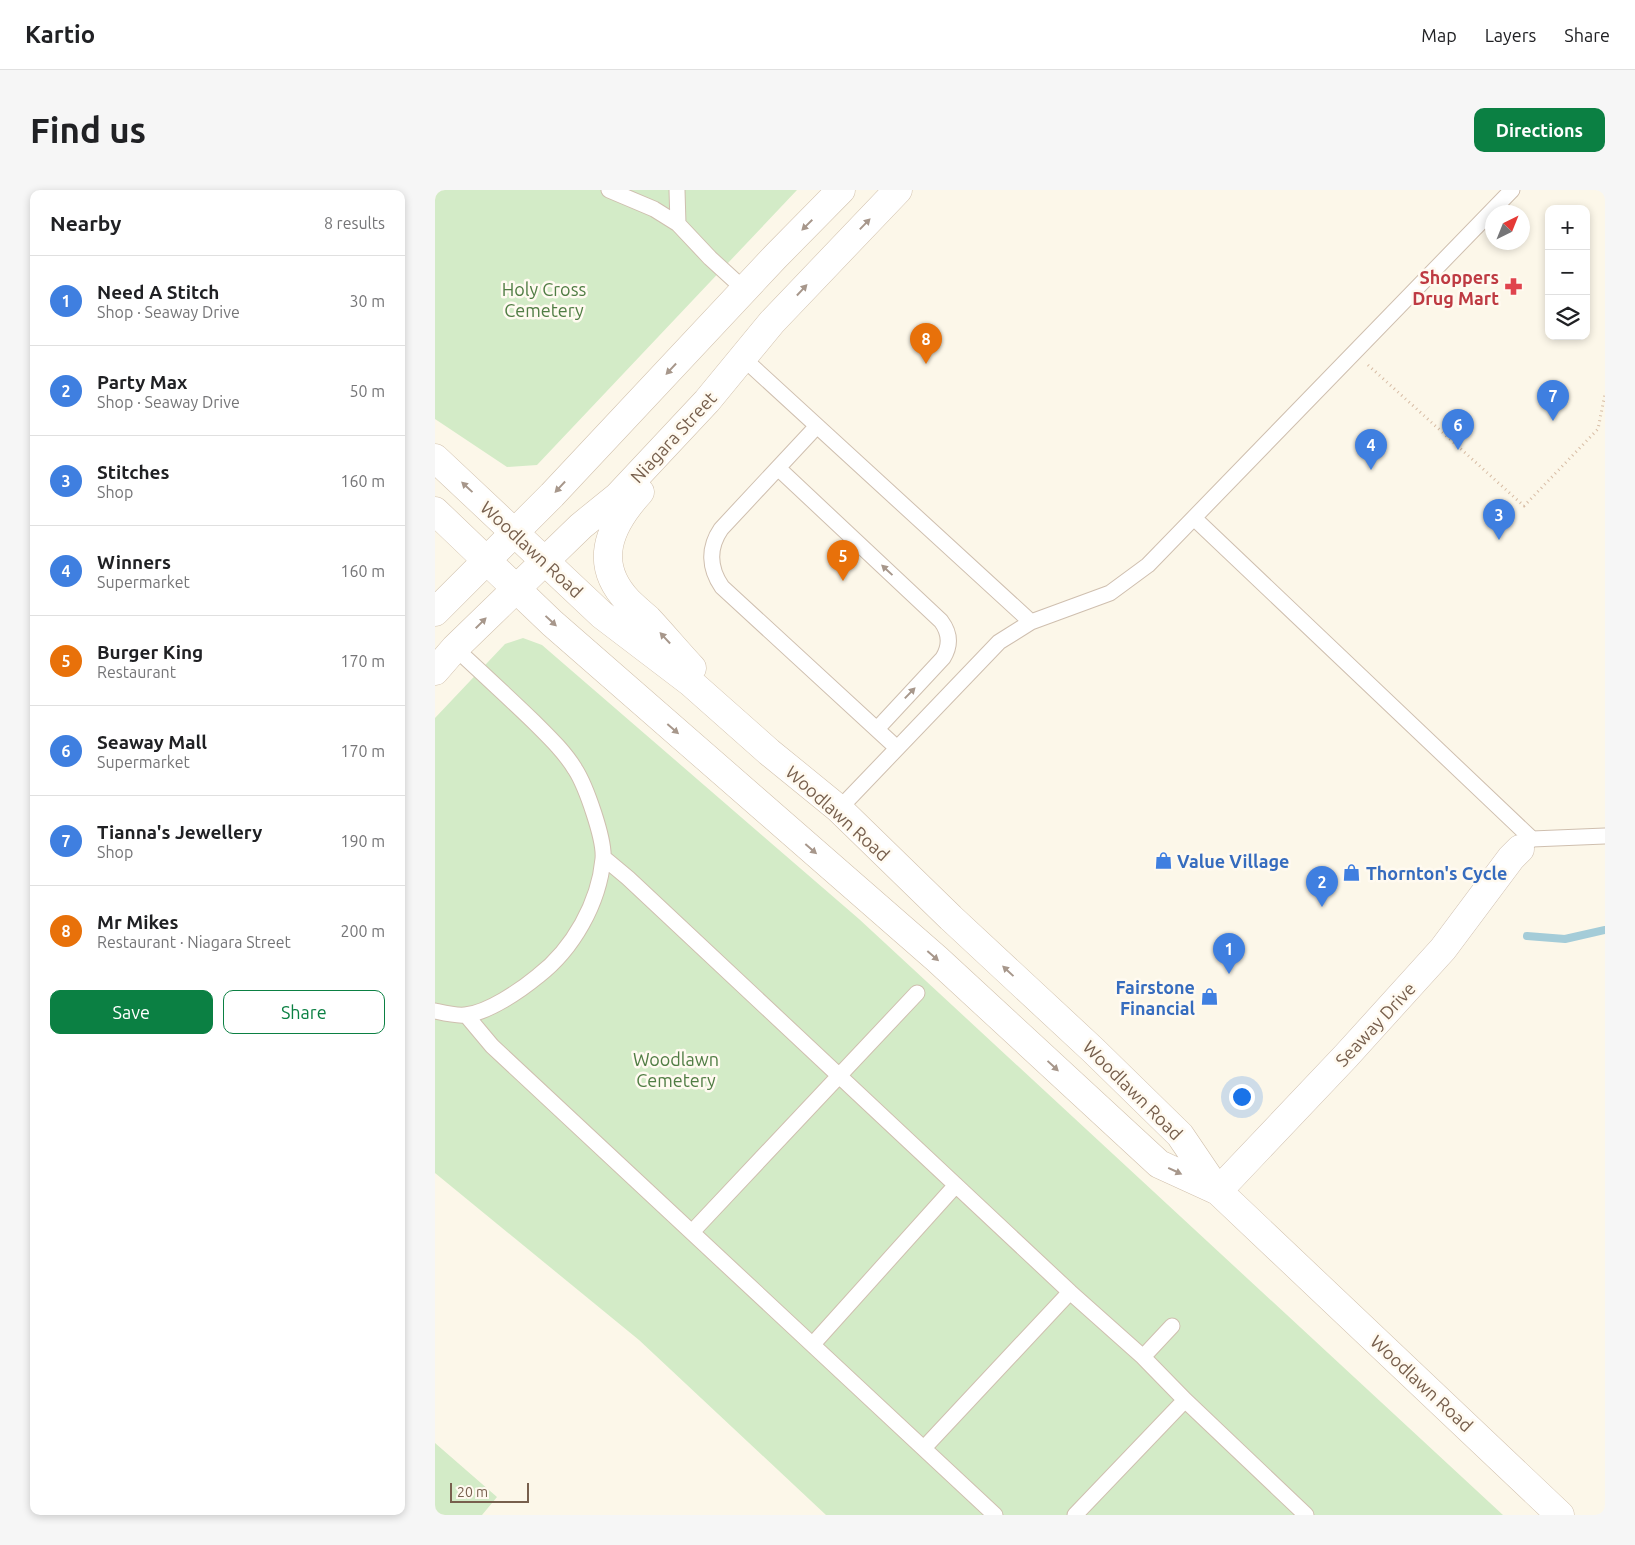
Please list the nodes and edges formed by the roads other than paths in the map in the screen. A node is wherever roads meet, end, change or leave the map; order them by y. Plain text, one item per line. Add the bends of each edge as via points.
1 (609, 190) edge
2 (677, 190) edge
3 (841, 190) edge
4 (898, 190) edge
5 (1505, 193) edge
6 (678, 224) junction
7 (745, 290) junction
8 (743, 358) junction
9 (707, 400) junction
10 (817, 426) junction
11 (435, 458) edge
12 (778, 468) junction
13 (435, 511) edge
14 (1193, 518) junction
15 (514, 533) junction
16 (487, 560) junction
17 (544, 561) junction
18 (516, 588) junction
19 (435, 612) edge
20 (1031, 622) junction
21 (455, 648) junction
22 (435, 670) edge
23 (877, 729) junction
24 (897, 748) junction
25 (769, 752) junction
26 (839, 809) junction
27 (1605, 836) edge
28 (1526, 844) junction
29 (604, 858) junction
30 (917, 993) dead end
31 (435, 1011) edge
32 (466, 1015) junction
33 (840, 1075) junction
34 (956, 1185) junction
35 (1218, 1191) junction
36 (692, 1232) junction
37 (1070, 1292) junction
38 (1172, 1326) dead end
39 (813, 1344) junction
40 (1143, 1357) junction
41 (1185, 1400) junction
42 (924, 1448) junction
43 (1296, 1512) edge
44 (1550, 1512) edge
45 (995, 1515) edge
46 (1075, 1515) edge

1 - 6 lane via 654,209
2 - 6 lane
3 -> 7 main road
8 -> 4 main road, Niagara Street via 772,322
5 - 14 lane
6 - 7 lane
7 -> 15 main road
8 - 9 main road, Niagara Street
8 - 10 lane
9 - 17 main road, Niagara Street via 618,496
25 -> 9 main road via 627,600 609,568 607,550 619,518 676,451
10 - 12 lane
10 - 20 lane
15 -> 11 main road, Woodlawn Road
12 - 23 lane via 716,536 711,554 714,573 722,586
23 -> 12 lane via 943,658 948,646 947,632 941,621
13 - 16 main road, Woodlawn Road
14 - 20 lane via 1148,565 1110,593
14 - 28 lane
15 - 16 main road
15 - 17 main road, Woodlawn Road
16 - 18 main road, Woodlawn Road
16 - 19 main road
17 - 18 main road, Niagara Street
17 - 25 main road, Woodlawn Road via 602,615 690,682
21 -> 18 main road, Niagara Street
18 -> 35 main road, Woodlawn Road via 937,959 1159,1164
20 - 24 lane via 988,652
21 - 22 main road, Niagara Street
21 - 29 lane via 553,742 576,770 589,798
23 - 24 lane
24 - 26 lane
25 - 26 main road, Woodlawn Road
35 -> 26 main road, Woodlawn Road via 1181,1135
27 - 28 lane
28 - 35 main road, Seaway Drive via 1511,858 1443,949
29 - 32 lane via 592,905 558,958 511,996
29 - 33 lane
30 - 33 lane
31 - 32 lane
32 - 36 lane via 491,1046
33 - 34 lane
33 - 36 lane
34 - 37 lane
34 - 39 lane
35 - 44 main road, Woodlawn Road
36 - 39 lane
37 - 40 lane
37 - 42 lane
38 - 40 lane
39 - 42 lane
40 - 41 lane
41 - 43 lane
41 - 46 lane
42 - 45 lane

